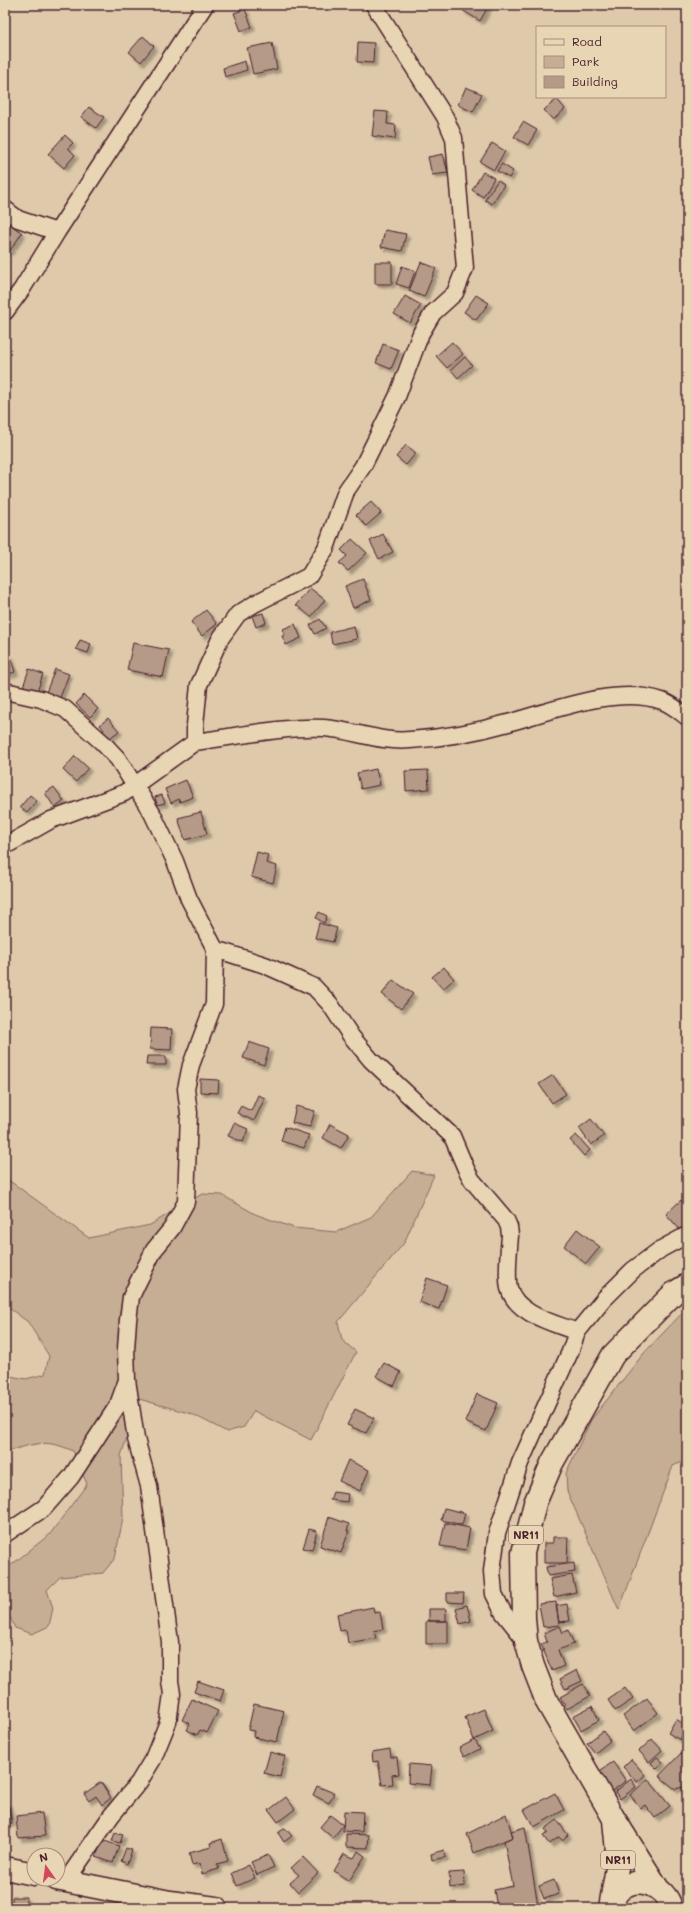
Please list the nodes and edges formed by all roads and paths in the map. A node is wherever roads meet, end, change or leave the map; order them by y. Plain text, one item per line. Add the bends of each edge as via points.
1 (205, 5) edge
2 (374, 5) edge
3 (5, 209) edge
4 (57, 232) junction
5 (5, 312) edge
6 (5, 691) edge
7 (687, 717) edge
8 (195, 742) junction
9 (135, 786) junction
10 (5, 846) edge
11 (215, 949) junction
12 (687, 1235) edge
13 (687, 1285) edge
14 (577, 1332) junction
15 (127, 1380) junction
16 (5, 1534) edge
17 (526, 1641) junction
18 (614, 1817) junction
19 (5, 1868) edge
20 (26, 1872) edge
21 (66, 1874) edge
22 (66, 1881) edge
23 (670, 1901) edge
24 (164, 1905) edge
25 (611, 1905) edge
26 (216, 1908) edge

1 - 4 street
2 - 8 street via 445,116 454,138 465,268 455,293 433,313 421,333 396,397 363,466 346,490 326,548 309,576 238,614 220,639 199,685
3 - 4 street via 18,219
4 - 5 street
6 - 9 street via 42,699 65,709 118,759
7 - 8 street via 662,701 643,696 604,698 557,708 482,730 409,741 378,739 324,728 300,728
8 - 9 street
9 - 10 street via 112,798 51,820
9 - 11 street via 175,860 188,899
11 - 14 street via 265,965 306,982 318,991 371,1060 452,1136 472,1180 498,1209 509,1227 509,1287 512,1298 534,1315
11 - 15 street via 214,1004 191,1065 186,1089 189,1113 186,1202 172,1228 154,1250 131,1297 126,1349
12 - 14 street via 661,1249 632,1270
13 - 17 highway, NR11 via 674,1294 613,1355 552,1463 535,1503 524,1553
14 - 17 street via 520,1463 497,1533 492,1571 494,1594 503,1612
15 - 16 street via 118,1405 71,1477 44,1508
15 - 21 street via 136,1439 145,1468 152,1509 170,1642 172,1694 168,1722 153,1759 139,1782
17 - 18 highway, NR11 via 547,1702
18 - 23 highway, NR11
18 - 25 highway, NR11 via 618,1862
19 - 20 highway
22 - 24 highway
23 - 25 highway via 645,1883 631,1884 619,1891
24 - 26 highway

